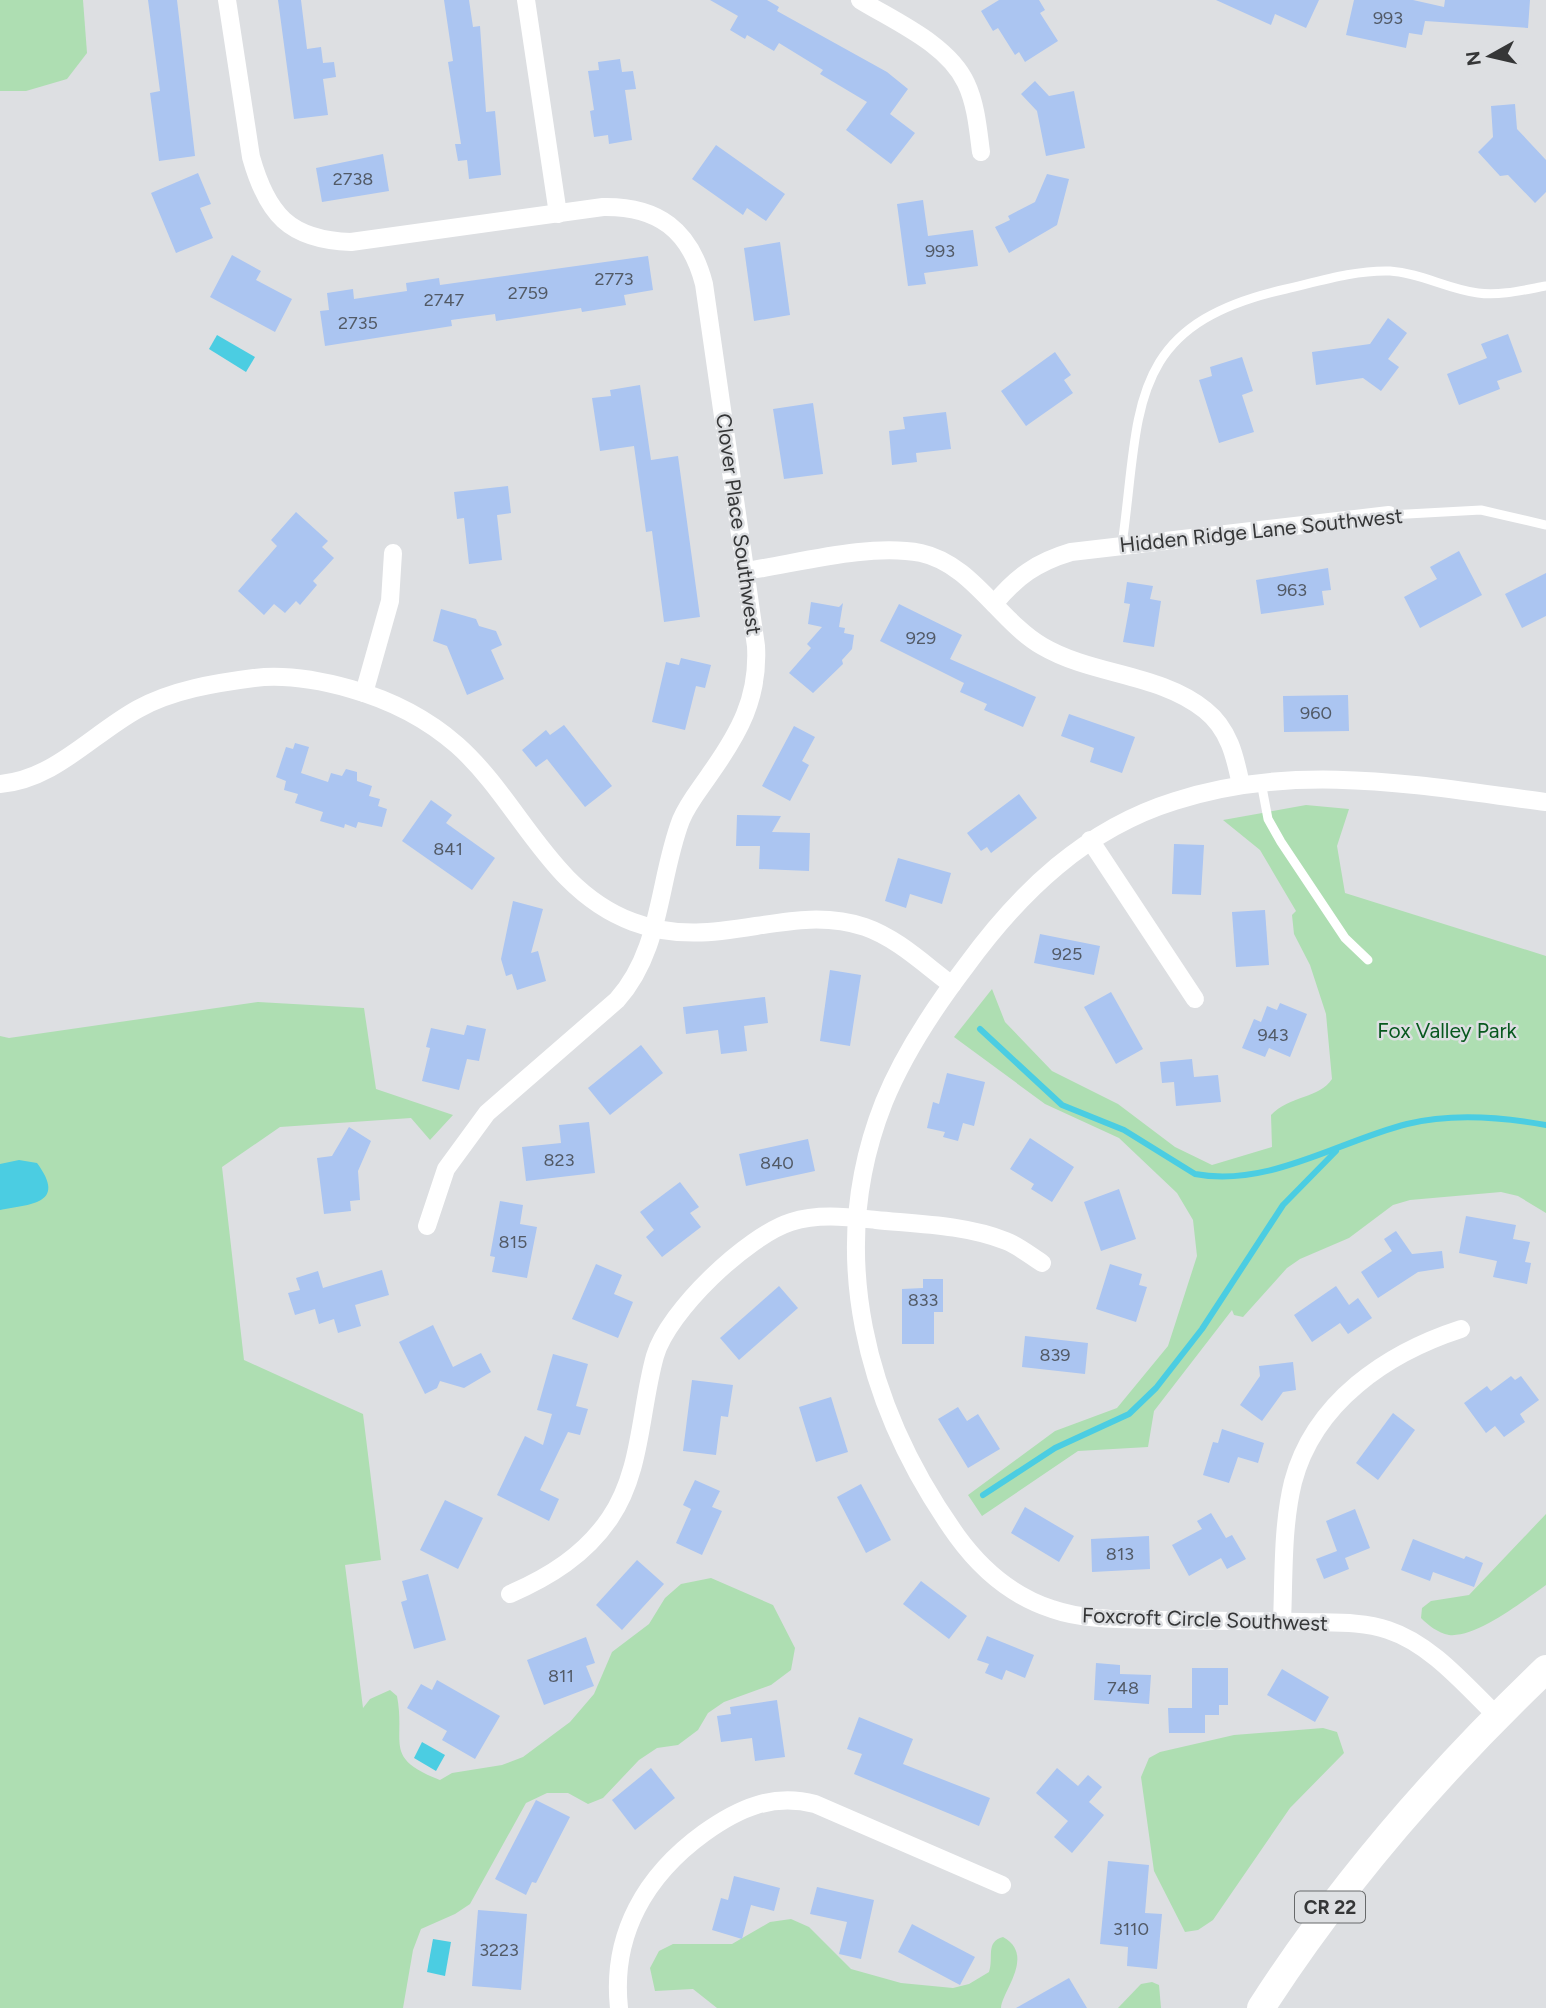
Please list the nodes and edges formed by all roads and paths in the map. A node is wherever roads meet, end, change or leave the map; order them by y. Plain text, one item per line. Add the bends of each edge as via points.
1 (227, 0) edge
2 (526, 0) edge
3 (860, 0) edge
4 (981, 152) dead end
5 (558, 214) junction
6 (1546, 286) edge
7 (1389, 515) joint
8 (1546, 525) edge
9 (1122, 545) junction
10 (393, 553) dead end
11 (746, 570) junction
12 (993, 604) junction
13 (365, 693) junction
14 (1261, 782) junction
15 (0, 784) edge
16 (1241, 785) junction
17 (1546, 802) edge
18 (1090, 840) junction
19 (654, 929) junction
20 (1368, 960) dead end
21 (952, 985) junction
22 (1195, 999) dead end
23 (858, 1219) junction
24 (427, 1226) dead end
25 (1042, 1263) dead end
26 (1461, 1329) dead end
27 (510, 1594) dead end
28 (1282, 1622) junction
29 (1546, 1670) edge
30 (1497, 1716) junction
31 (1002, 1885) dead end
32 (620, 2008) edge
33 (1261, 2008) edge

1 - 5 street, Clover Place Southwest via 254,168 272,209 294,230 321,240 351,242
2 - 5 street
3 - 4 street via 932,46 961,73 972,99
5 - 11 street, Clover Place Southwest via 603,207 637,208 669,224 691,249 704,284
6 - 9 lane via 1478,293 1409,273 1379,271 1259,295 1213,313 1178,339 1154,368 1144,390
7 - 8 lane, Hidden Ridge Lane Southwest via 1481,510
7 - 9 street, Hidden Ridge Lane Southwest
9 - 12 street, Hidden Ridge Lane Southwest via 1071,552 1038,564
10 - 13 street via 390,601
11 - 12 street via 908,551 947,563
11 - 19 street, Clover Place Southwest via 757,668 753,698 742,725 682,817
12 - 16 street via 1024,634 1059,655 1192,700 1225,732
13 - 15 street via 292,677 193,689 133,712 45,772
13 - 19 street via 411,712 458,746 574,885 605,909
14 - 16 street, Foxcroft Circle Southwest
14 - 17 street, Foxcroft Circle Southwest via 1366,779
14 - 20 lane via 1268,819 1281,842 1345,938
16 - 18 street, Foxcroft Circle Southwest via 1149,809
18 - 21 street, Foxcroft Circle Southwest via 1025,892
18 - 22 street
19 - 21 street via 703,935 796,921 852,923 893,941
19 - 24 street, Clover Place Southwest via 631,984 582,1032 502,1098 457,1151 441,1178
21 - 23 street, Foxcroft Circle Southwest via 919,1033 886,1097 866,1161
23 - 25 street via 977,1232 1009,1242
23 - 27 street via 819,1216 779,1227 751,1244 689,1299 656,1352 632,1470 610,1518 561,1568
23 - 28 street, Foxcroft Circle Southwest via 860,1305 876,1384 922,1480 985,1569 1021,1595 1065,1613
26 - 28 street via 1412,1346 1372,1371 1331,1412 1306,1447 1288,1508
28 - 30 street, Foxcroft Circle Southwest via 1369,1626 1397,1634 1424,1649
29 - 30 main road, CR 22
30 - 33 main road, CR 22 via 1354,1874
31 - 32 street via 815,1804 789,1799 753,1805 699,1837 653,1879 641,1897 624,1939 617,1982

